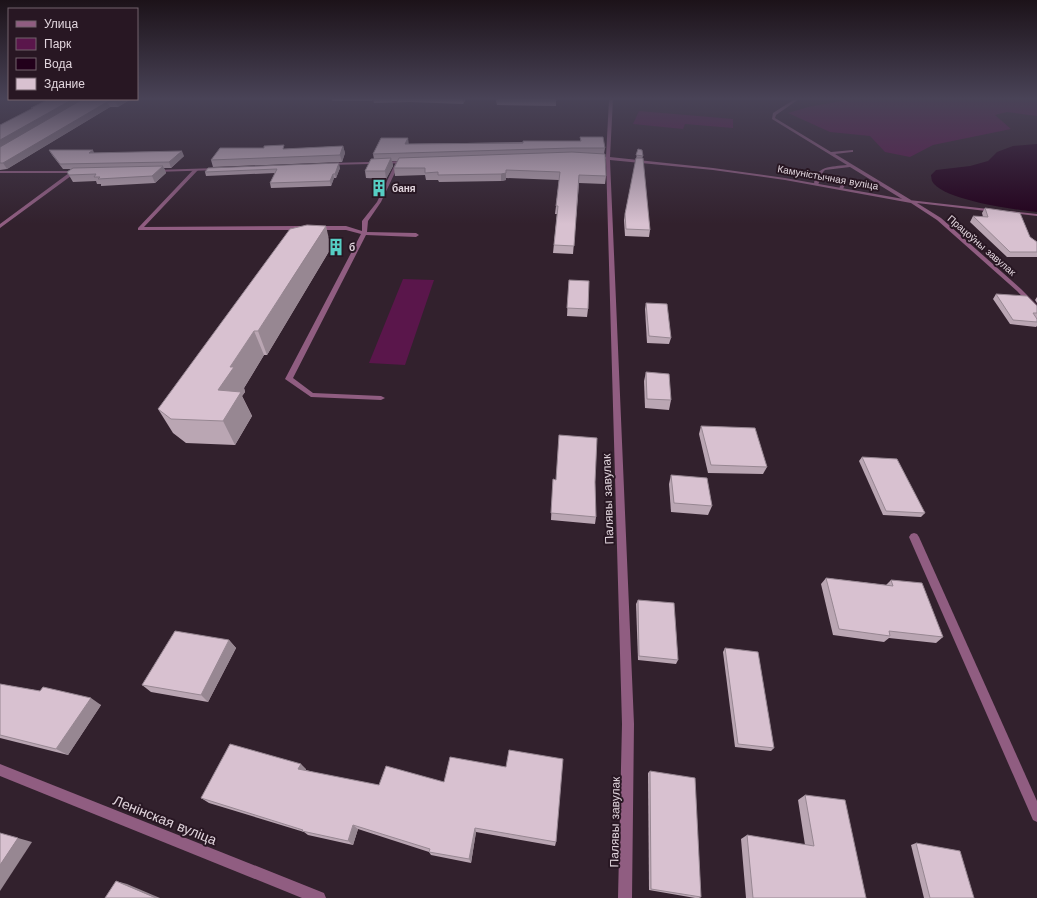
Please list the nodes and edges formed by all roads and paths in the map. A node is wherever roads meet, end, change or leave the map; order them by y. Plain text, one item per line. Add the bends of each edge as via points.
1 (609, 141) edge
2 (810, 141) edge
3 (852, 151) dead end
4 (829, 153) junction
5 (587, 157) edge
6 (608, 158) junction
7 (398, 162) junction
8 (414, 162) edge
9 (320, 165) edge
10 (849, 166) junction
11 (226, 169) edge
12 (196, 170) junction
13 (150, 171) edge
14 (0, 172) edge
15 (74, 172) junction
16 (82, 172) edge
17 (844, 182) dead end
18 (816, 184) junction
19 (841, 189) junction
20 (909, 201) junction
21 (999, 211) edge
22 (1007, 212) edge
23 (1037, 215) edge
24 (0, 226) edge
25 (364, 233) junction
26 (416, 235) dead end
27 (1037, 309) edge
28 (380, 398) dead end
29 (914, 538) dead end
30 (0, 770) edge
31 (1037, 816) edge
32 (319, 898) edge
33 (625, 898) edge

1 - 6 street, Палявы завулак
2 - 4 street, Працоўны завулак
3 - 4 street
4 - 10 street, Працоўны завулак
5 - 6 street, Камуністычная вуліца
6 - 18 street, Камуністычная вуліца via 713,169
6 - 33 street, Палявы завулак via 628,724
7 - 8 street
7 - 9 street
7 - 25 street via 379,202 365,221
10 - 18 street via 824,169
10 - 20 street, Працоўны завулак
11 - 12 street
12 - 13 street
12 - 25 street via 140,229 346,228
14 - 15 street
15 - 16 street
15 - 24 street
17 - 19 street
18 - 19 street, Камуністычная вуліца
19 - 20 street, Камуністычная вуліца
20 - 21 street, Камуністычная вуліца
20 - 27 street, Працоўны завулак via 939,219
22 - 23 street
25 - 26 street
25 - 28 street via 289,379 311,395
29 - 31 street
30 - 32 street, Ленінская вуліца

